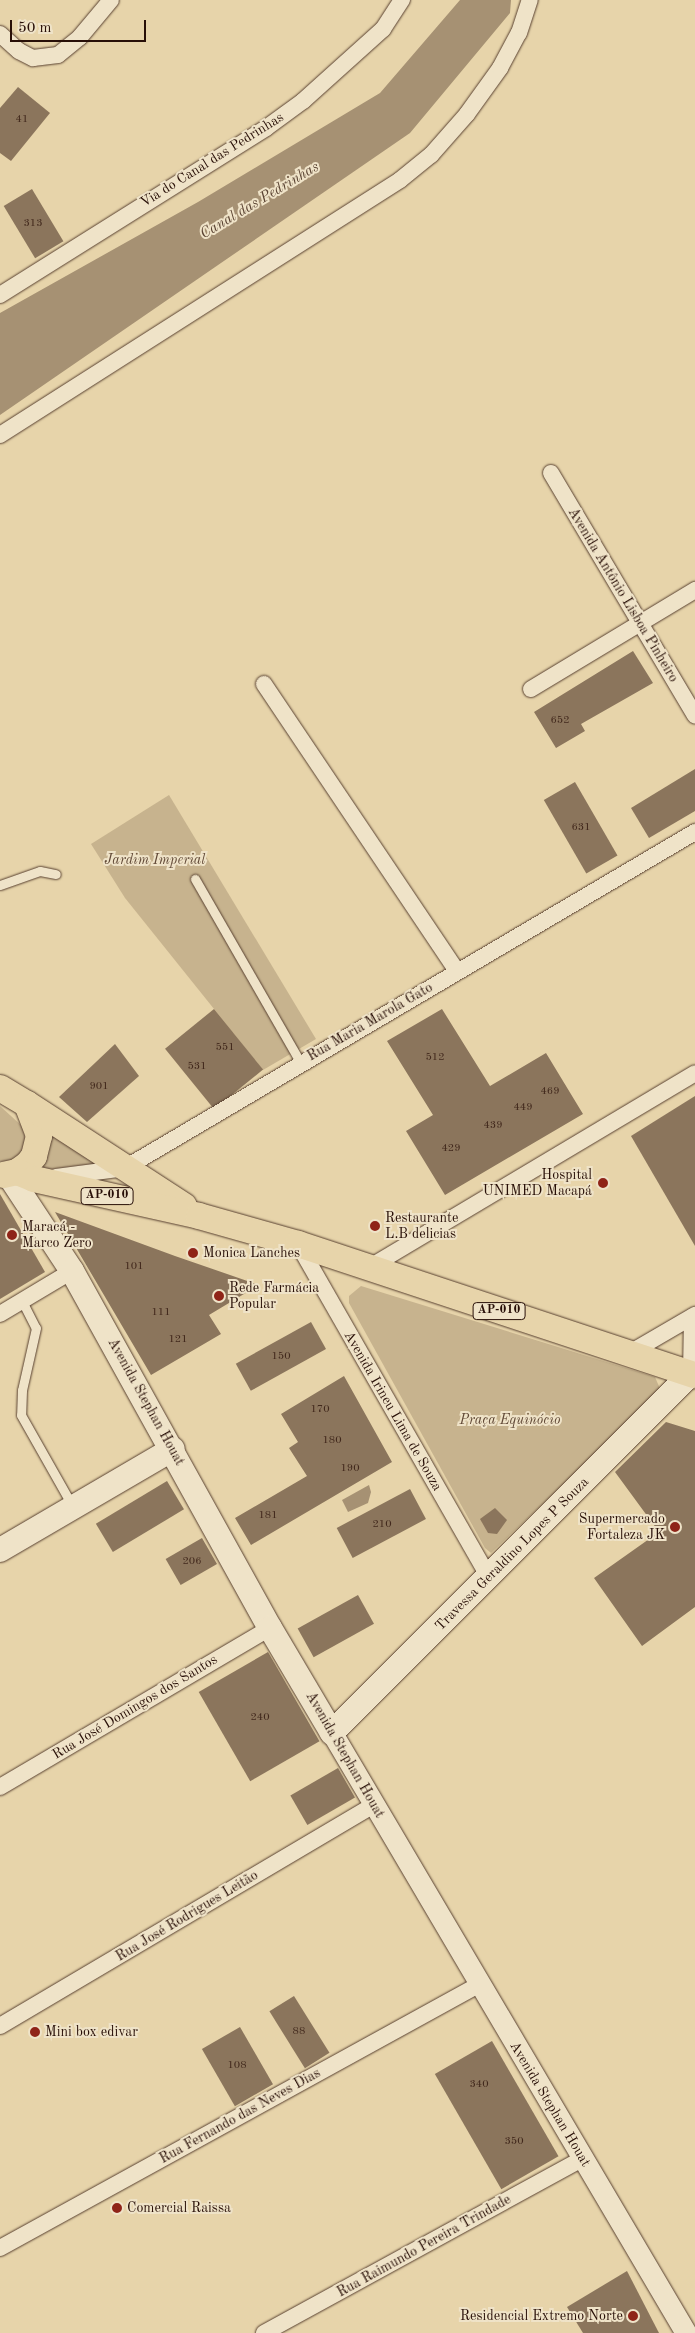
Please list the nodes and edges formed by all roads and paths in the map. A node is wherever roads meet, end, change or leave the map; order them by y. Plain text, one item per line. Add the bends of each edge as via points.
1 (111, 0) edge
2 (402, 0) edge
3 (530, 0) edge
4 (0, 34) edge
5 (0, 295) edge
6 (0, 435) edge
7 (551, 473) dead end
8 (695, 590) edge
9 (640, 623) junction
10 (264, 684) dead end
11 (531, 689) dead end
12 (695, 716) edge
13 (695, 832) edge
14 (56, 874) dead end
15 (195, 879) dead end
16 (0, 885) edge
17 (456, 971) junction
18 (301, 1063) junction
19 (695, 1073) edge
20 (1, 1088) edge
21 (27, 1104) junction
22 (125, 1168) junction
23 (15, 1175) edge
24 (199, 1216) junction
25 (298, 1244) junction
26 (370, 1268) junction
27 (72, 1271) junction
28 (22, 1301) junction
29 (0, 1314) edge
30 (693, 1316) edge
31 (628, 1354) junction
32 (693, 1375) edge
33 (173, 1449) junction
34 (73, 1507) junction
35 (0, 1550) edge
36 (489, 1578) junction
37 (270, 1628) junction
38 (332, 1733) junction
39 (0, 1787) edge
40 (374, 1805) junction
41 (480, 1984) junction
42 (0, 2026) edge
43 (583, 2158) junction
44 (0, 2248) edge
45 (684, 2332) edge
46 (264, 2333) edge

1 - 4 street via 80,37 58,55 33,58 19,51
2 - 5 street, Via do Canal das Pedrinhas via 382,29 351,60 288,112
3 - 6 street via 519,33 500,68 467,114 431,155 400,180
7 - 9 street, Avenida Antônio Lisboa Pinheiro
8 - 9 street
9 - 11 street
9 - 12 street, Avenida Antônio Lisboa Pinheiro
10 - 17 street
13 - 17 street, Rua Maria Marola Gato
14 - 16 lane via 40,871
15 - 18 lane
17 - 18 street, Rua Maria Marola Gato
18 - 22 street, Rua Maria Marola Gato
19 - 26 street
20 - 21 main road, AP-010
21 - 22 main road, AP-010
21 - 23 main road via 39,1136 34,1156
22 - 23 street, Rua Maria Marola Gato
22 - 24 main road, AP-010
23 - 24 main road, AP-010
23 - 27 main road, Avenida Stephan Houat
24 - 25 main road, AP-010
25 - 26 main road, AP-010
25 - 36 street, Avenida Irineu Lima de Souza
26 - 31 main road, AP-010
27 - 28 street
27 - 33 main road, Avenida Stephan Houat
28 - 29 street
28 - 34 lane via 36,1328 22,1390 20,1415
30 - 31 street
30 - 32 street
31 - 32 main road, AP-010
32 - 36 main road, Travessa Geraldino Lopes P Souza
33 - 34 main road
33 - 37 main road, Avenida Stephan Houat
34 - 35 main road
36 - 38 main road, Travessa Geraldino Lopes P Souza
37 - 38 main road, Avenida Stephan Houat
37 - 39 street, Rua José Domingos dos Santos
38 - 40 street, Avenida Stephan Houat
40 - 41 street, Avenida Stephan Houat
40 - 42 street, Rua José Rodrigues Leitão
41 - 43 street, Avenida Stephan Houat
41 - 44 street, Rua Fernando das Neves Dias
43 - 45 street, Avenida Stephan Houat
43 - 46 street, Rua Raimundo Pereira Trindade

